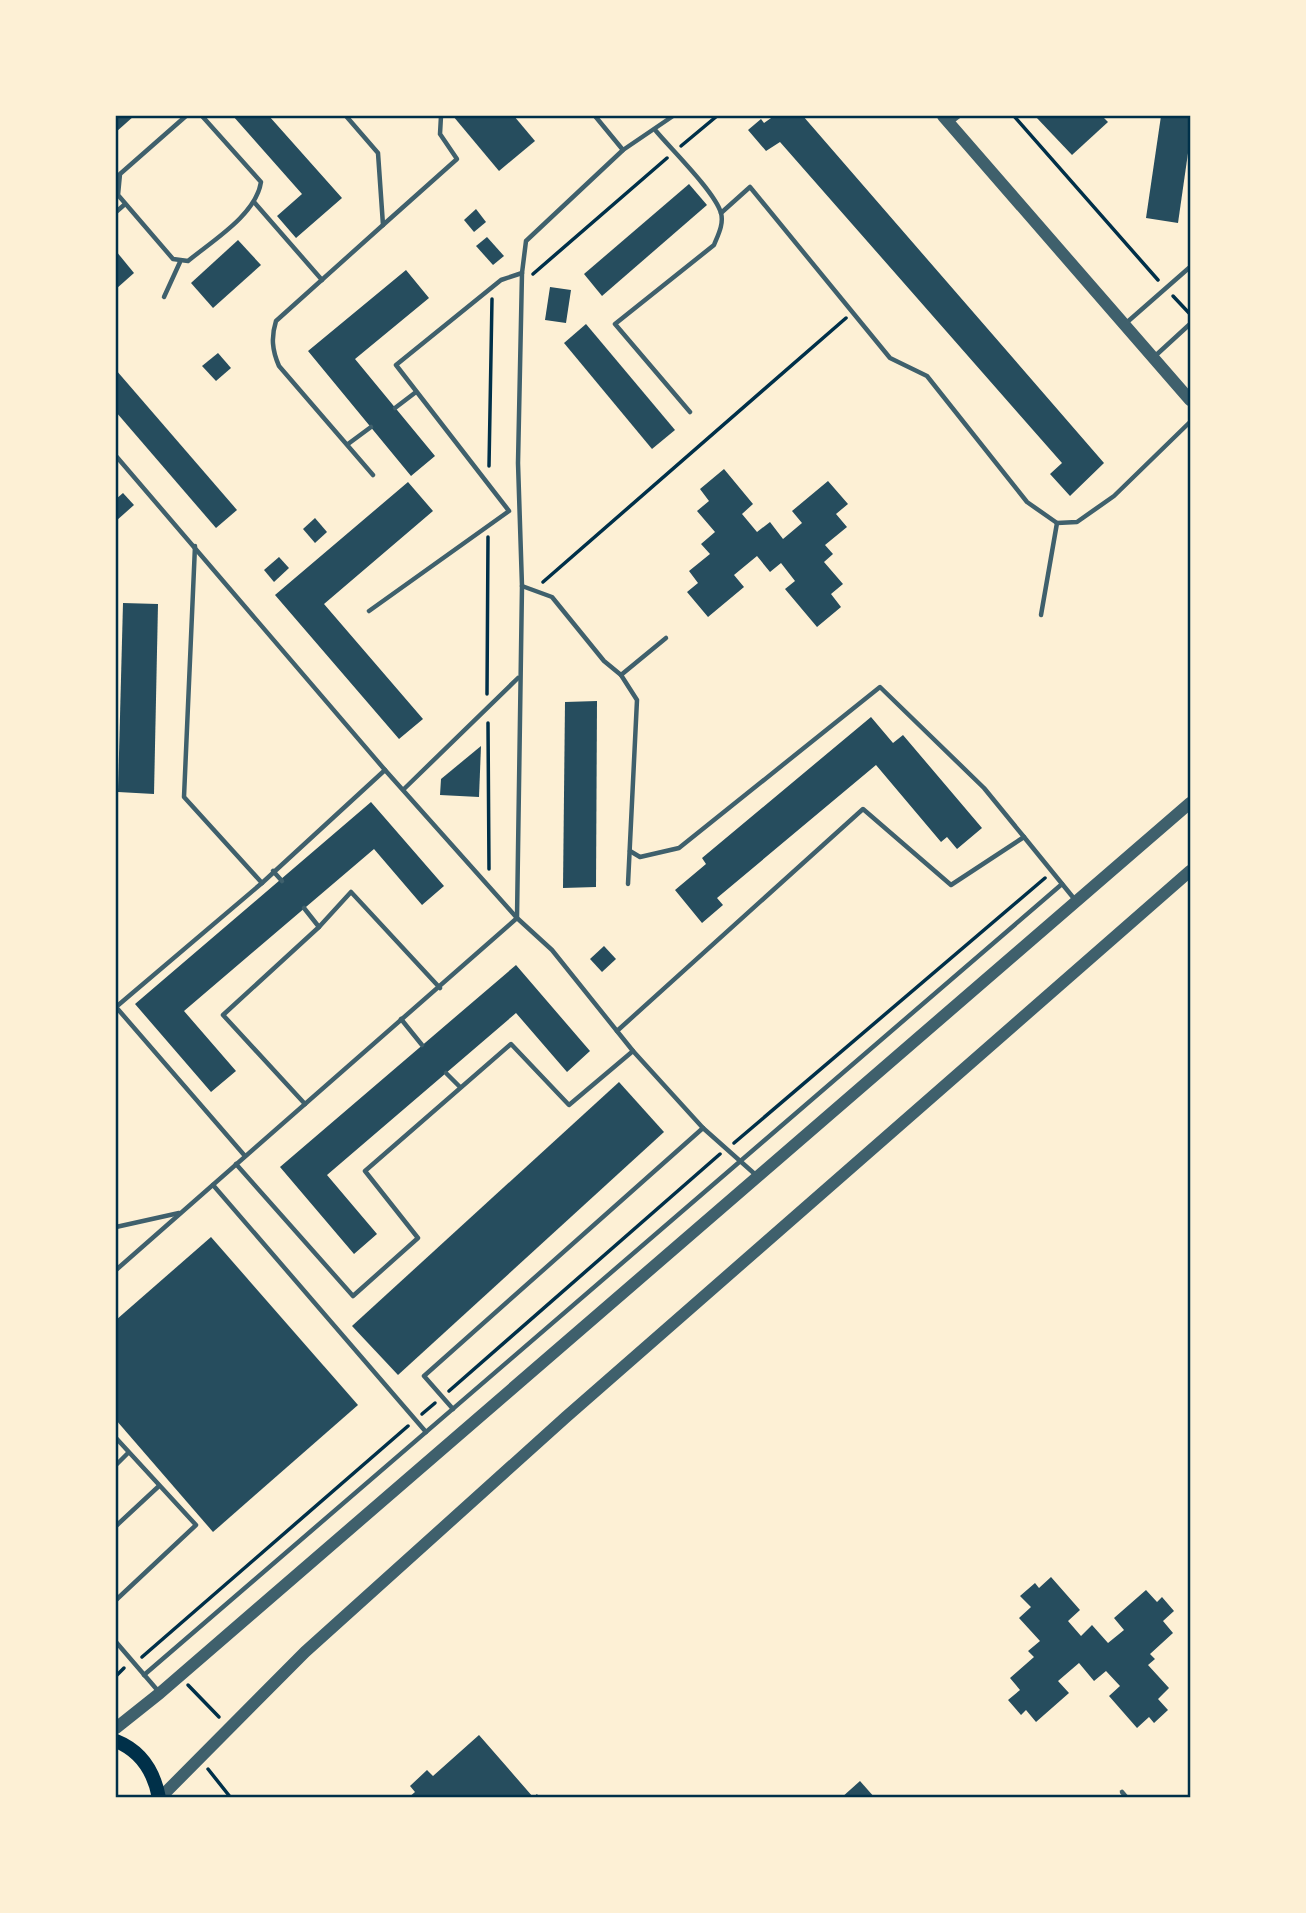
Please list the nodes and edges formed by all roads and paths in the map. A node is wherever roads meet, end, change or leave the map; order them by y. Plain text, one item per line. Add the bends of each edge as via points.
1 (186, 116) edge
2 (202, 116) edge
3 (345, 116) edge
4 (441, 116) edge
5 (595, 116) edge
6 (673, 116) edge
7 (717, 116) edge
8 (1014, 116) edge
9 (950, 118) edge
10 (656, 131) junction
11 (624, 150) junction
12 (674, 152) junction
13 (254, 202) junction
14 (124, 205) junction
15 (116, 212) edge
16 (721, 213) junction
17 (383, 225) junction
18 (180, 262) junction
19 (1191, 267) edge
20 (522, 273) junction
21 (322, 280) junction
22 (522, 284) junction
23 (492, 287) junction
24 (1167, 289) junction
25 (164, 297) dead end
26 (852, 312) junction
27 (1191, 315) edge
28 (1125, 324) junction
29 (1191, 324) edge
30 (1154, 357) junction
31 (416, 392) junction
32 (1191, 400) edge
33 (395, 408) dead end
34 (690, 412) dead end
35 (1191, 422) edge
36 (371, 427) dead end
37 (348, 443) junction
38 (116, 456) edge
39 (373, 475) dead end
40 (489, 486) junction
41 (518, 508) junction
42 (509, 511) junction
43 (1057, 523) junction
44 (488, 526) junction
45 (195, 545) junction
46 (522, 586) junction
47 (537, 589) junction
48 (369, 611) dead end
49 (1041, 615) dead end
50 (666, 638) dead end
51 (621, 675) junction
52 (518, 678) junction
53 (487, 708) junction
54 (385, 770) junction
55 (404, 789) junction
56 (1191, 803) edge
57 (1024, 837) junction
58 (630, 851) junction
59 (273, 871) junction
60 (1191, 871) edge
61 (1052, 872) junction
62 (282, 881) dead end
63 (262, 883) junction
64 (628, 884) dead end
65 (1062, 884) junction
66 (489, 886) junction
67 (1077, 901) junction
68 (304, 908) dead end
69 (517, 918) junction
70 (319, 928) junction
71 (440, 988) junction
72 (401, 1020) junction
73 (617, 1031) junction
74 (422, 1045) dead end
75 (634, 1051) junction
76 (446, 1073) dead end
77 (460, 1087) junction
78 (305, 1104) junction
79 (703, 1128) junction
80 (725, 1149) junction
81 (245, 1156) junction
82 (738, 1162) junction
83 (236, 1164) junction
84 (758, 1177) junction
85 (213, 1185) junction
86 (180, 1213) junction
87 (116, 1227) edge
88 (116, 1270) edge
89 (442, 1396) junction
90 (453, 1409) junction
91 (415, 1420) junction
92 (426, 1432) junction
93 (116, 1438) edge
94 (128, 1453) junction
95 (116, 1465) edge
96 (159, 1486) junction
97 (116, 1526) edge
98 (116, 1600) edge
99 (116, 1642) edge
100 (154, 1646) junction
101 (165, 1659) junction
102 (135, 1664) junction
103 (144, 1675) junction
104 (180, 1676) junction
105 (160, 1693) junction
106 (228, 1727) junction
107 (116, 1728) edge
108 (116, 1741) edge
109 (204, 1765) dead end
110 (1122, 1792) dead end
111 (159, 1797) edge
112 (231, 1797) edge
113 (1127, 1797) edge

1 - 14 lane via 120,174 118,195
2 - 13 lane via 261,182
3 - 17 lane via 378,153
4 - 17 lane via 440,134 457,159
5 - 11 lane
6 - 10 lane
7 - 12 path
8 - 24 path
9 - 28 street
10 - 11 lane
10 - 12 lane
11 - 20 lane via 526,241
12 - 16 lane
12 - 22 path
13 - 18 lane via 188,261
13 - 21 lane
14 - 15 lane
14 - 18 lane
16 - 26 lane via 750,187
16 - 34 lane via 714,245 615,324
17 - 21 lane
18 - 25 lane
19 - 24 lane
20 - 22 lane
20 - 23 lane
21 - 37 lane via 276,321 273,352 279,366
22 - 41 lane
23 - 31 lane via 396,365
23 - 40 path
24 - 27 path
24 - 28 lane
26 - 43 lane via 890,358 927,376 1027,502
26 - 47 path
28 - 30 street
29 - 30 lane
30 - 32 street
31 - 33 lane
31 - 40 lane
35 - 43 lane via 1114,496 1077,523
36 - 37 lane
37 - 39 lane
38 - 45 lane
40 - 42 lane
41 - 42 lane
41 - 46 lane
42 - 44 lane
43 - 49 lane
44 - 48 lane
44 - 53 path
45 - 54 lane
45 - 63 lane via 184,797
46 - 47 lane
46 - 52 lane
47 - 51 lane via 552,597
50 - 51 lane
51 - 58 lane via 637,700
52 - 53 lane
52 - 69 lane
53 - 55 lane
53 - 66 path
54 - 55 lane
54 - 59 lane
55 - 66 lane
56 - 67 street
57 - 58 lane via 984,788 880,687 679,848 640,857
57 - 61 lane
57 - 73 lane via 951,886 863,809
58 - 64 lane
59 - 62 lane
59 - 63 lane
60 - 106 street via 566,1417
61 - 65 lane
61 - 80 path
63 - 81 lane via 116,1007
65 - 67 lane
65 - 82 lane
66 - 69 lane
67 - 84 street
68 - 70 lane
69 - 71 lane
69 - 73 lane via 552,950
70 - 71 lane via 351,892
70 - 78 lane via 223,1015
71 - 72 lane
72 - 74 lane
72 - 78 lane
73 - 75 lane
75 - 77 lane via 569,1105 510,1044
75 - 79 lane
76 - 77 lane
77 - 83 lane via 365,1171 418,1238 353,1296
78 - 81 lane
79 - 80 lane
79 - 89 lane via 424,1376
80 - 82 lane
80 - 89 path
81 - 83 lane
82 - 84 lane
82 - 90 lane
83 - 85 lane
84 - 104 street
85 - 86 lane
85 - 91 lane
86 - 87 lane
86 - 88 lane
89 - 90 lane
89 - 91 path
90 - 92 lane
91 - 92 lane
91 - 100 path
92 - 101 lane
93 - 94 lane
94 - 95 lane
94 - 96 lane
96 - 97 lane
96 - 98 lane via 196,1525
99 - 102 lane
100 - 101 path
100 - 102 path
101 - 103 lane
102 - 103 lane
103 - 105 lane
104 - 105 street
104 - 106 path
105 - 107 street
106 - 111 street
108 - 111 main road via 147,1765
109 - 112 path
110 - 113 lane

